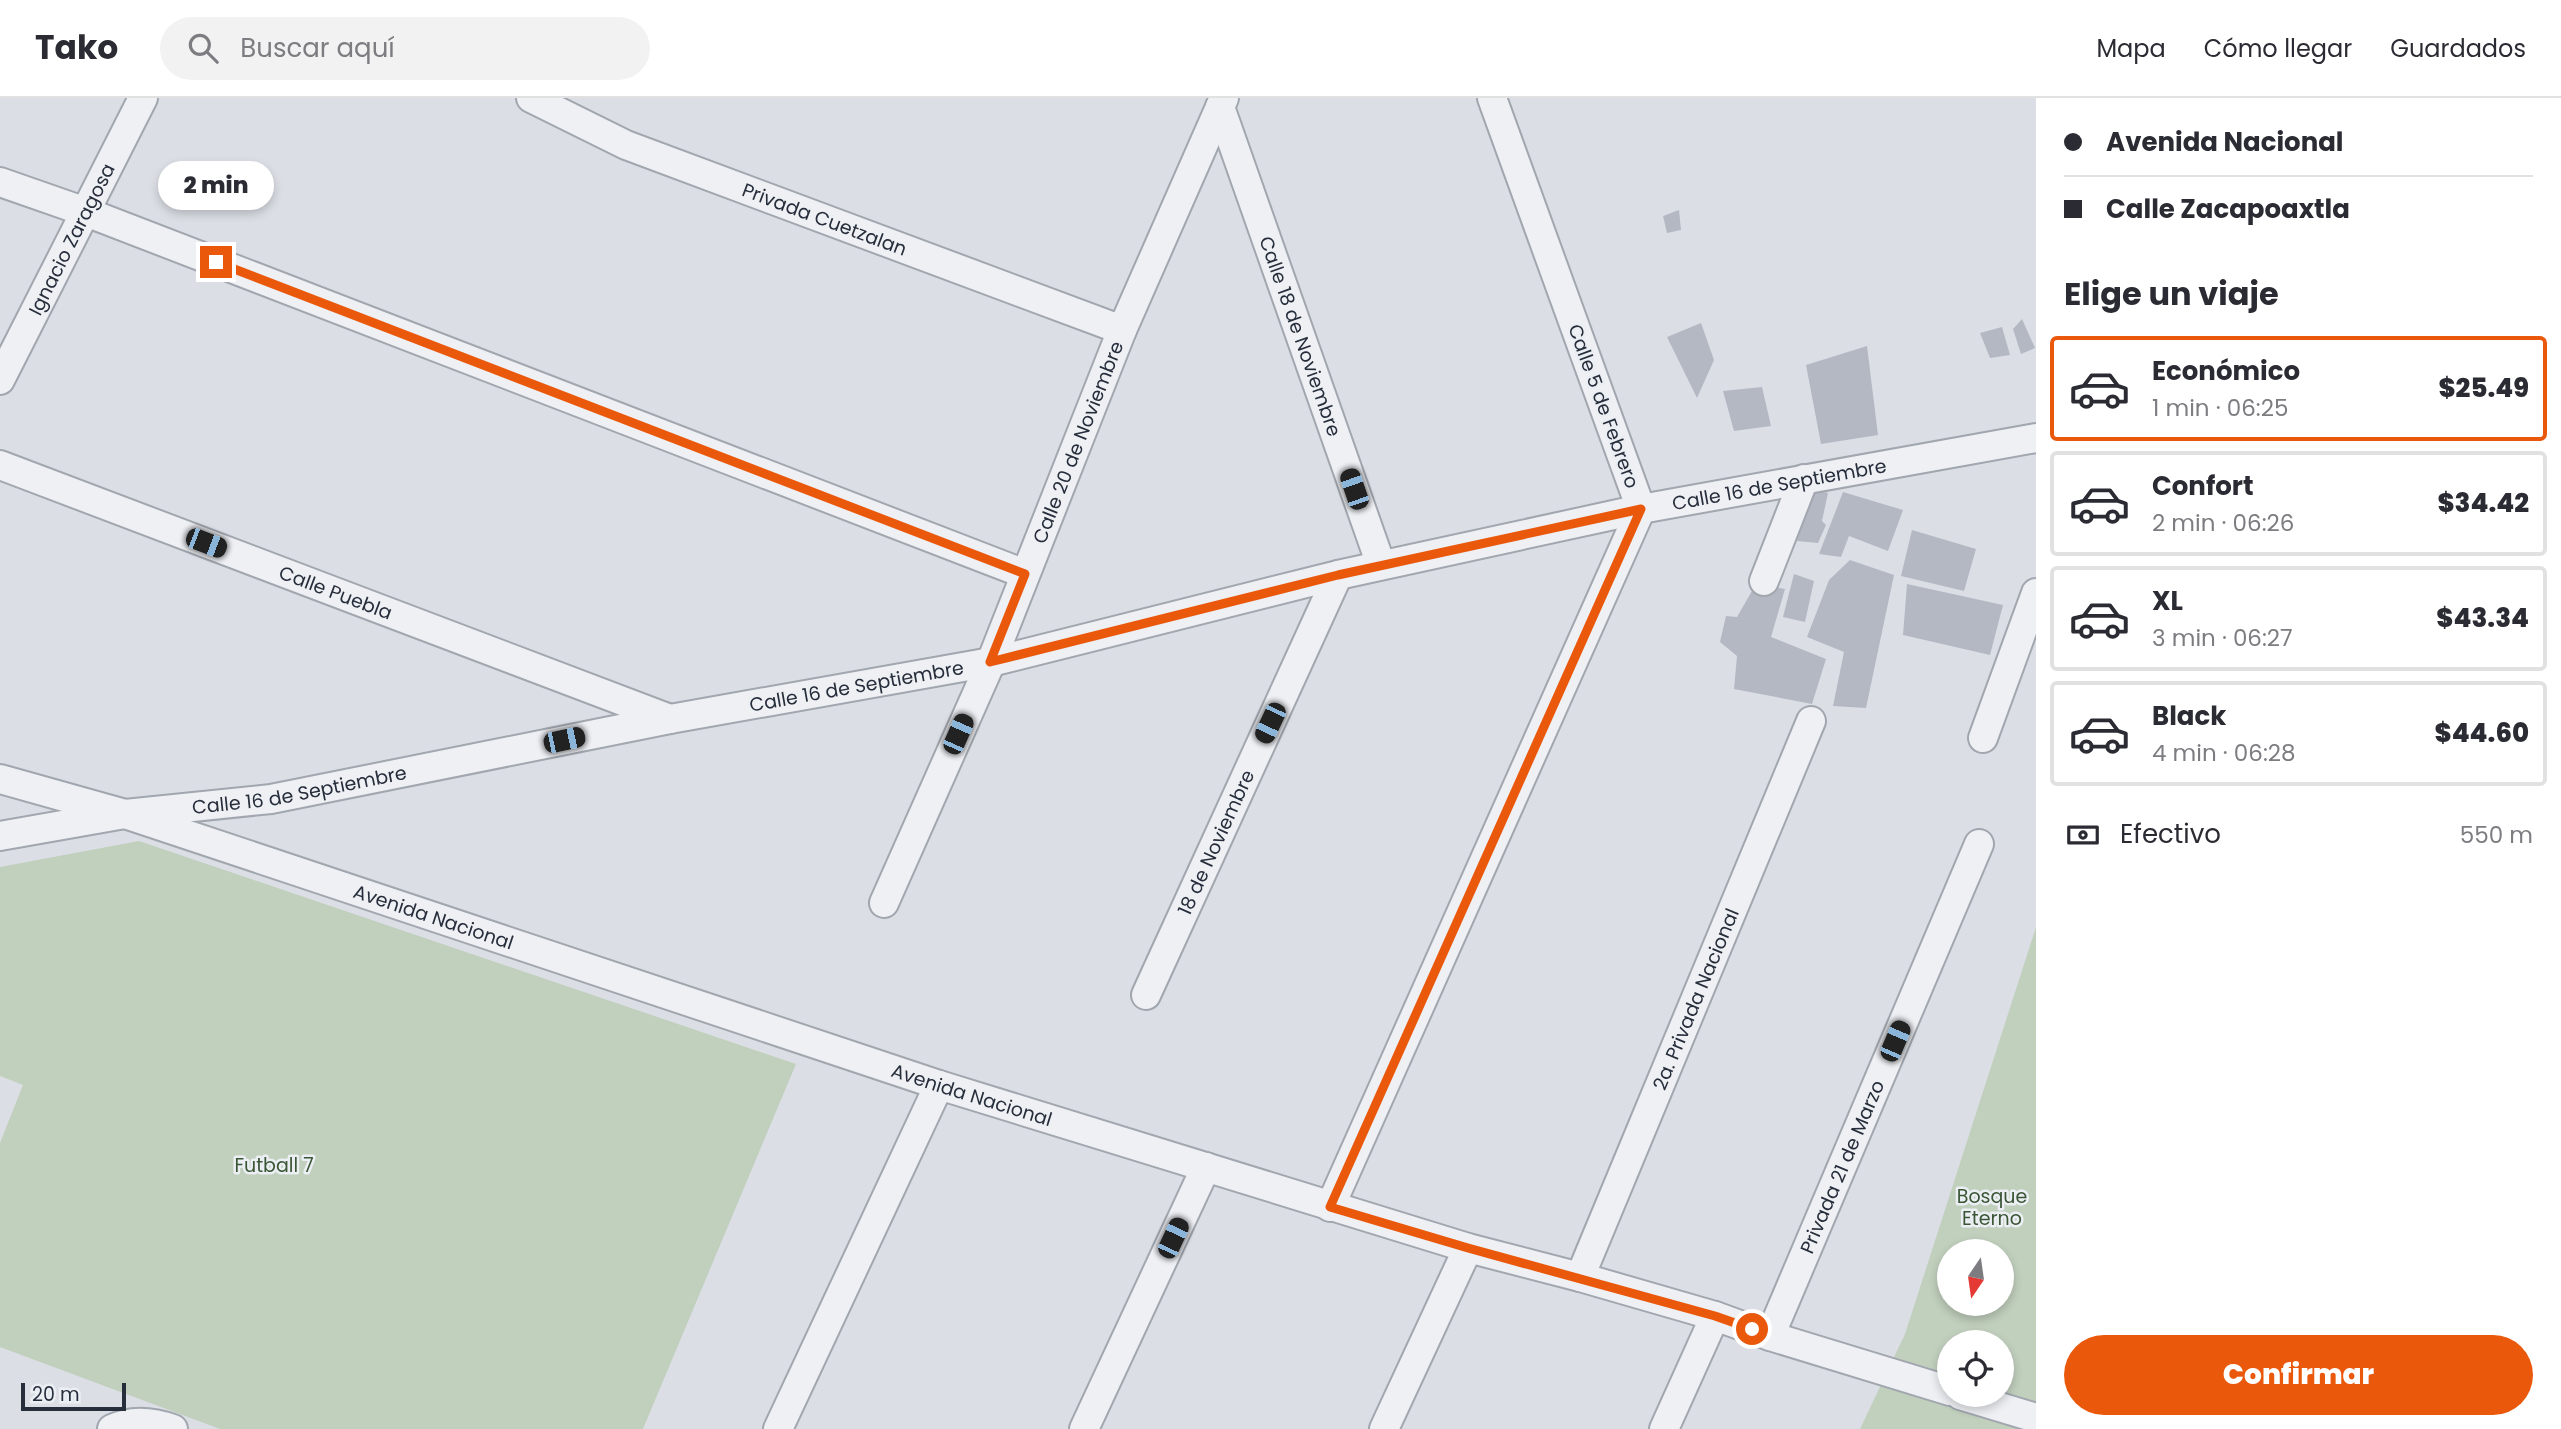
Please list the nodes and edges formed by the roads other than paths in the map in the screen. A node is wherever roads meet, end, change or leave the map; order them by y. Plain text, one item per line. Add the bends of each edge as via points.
1 (143, 98) edge
2 (531, 98) edge
3 (1492, 98) edge
4 (1222, 102) edge
5 (0, 181) edge
6 (86, 212) junction
7 (1122, 330) junction
8 (0, 380) edge
9 (2036, 438) edge
10 (0, 465) edge
11 (1804, 479) junction
12 (1641, 509) junction
13 (1381, 565) junction
14 (1025, 574) junction
15 (1338, 575) junction
16 (1764, 581) dead end
17 (2036, 593) edge
18 (990, 662) junction
19 (670, 719) junction
20 (1811, 721) dead end
21 (1983, 738) dead end
22 (0, 779) edge
23 (125, 814) junction
24 (0, 836) edge
25 (1979, 844) dead end
26 (884, 902) dead end
27 (1146, 995) dead end
28 (939, 1085) junction
29 (1206, 1167) junction
30 (1330, 1207) junction
31 (1468, 1248) junction
32 (1580, 1277) junction
33 (1715, 1316) junction
34 (1770, 1336) junction
35 (1937, 1387) edge
36 (2000, 1407) edge
37 (2036, 1418) edge
38 (112, 1429) edge
39 (173, 1429) edge
40 (778, 1429) edge
41 (1084, 1429) edge
42 (1384, 1429) edge
43 (1664, 1429) edge

1 - 6 street, Ignacio Zaragosa
2 - 7 street, Privada Cuetzalan via 626,145
3 - 12 street, Calle 5 de Febrero
4 - 7 street, Calle 20 de Noviembre
4 - 13 street, Calle 18 de Noviembre
5 - 6 street
6 - 8 street, Ignacio Zaragosa
6 - 14 street
7 - 14 street, Calle 20 de Noviembre
9 - 11 street, Calle 16 de Septiembre
10 - 19 street, Calle Puebla
11 - 12 street, Calle 16 de Septiembre
11 - 16 street
12 - 13 street, Calle 16 de Septiembre
12 - 30 street, Calle 5 de Febrero
13 - 15 street, Calle 16 de Septiembre
14 - 18 street, Calle 20 de Noviembre
15 - 18 street, Calle 16 de Septiembre
15 - 27 street, 18 de Noviembre
17 - 21 street
18 - 19 street, Calle 16 de Septiembre
18 - 26 street, Calle 20 de Noviembre
19 - 23 street, Calle 16 de Septiembre via 271,799
20 - 32 street, 2a. Privada Nacional
22 - 23 street, Avenida Nacional
23 - 24 street, Calle 16 de Septiembre
23 - 28 street, Avenida Nacional
25 - 34 street, Privada 21 de Marzo
28 - 29 street, Avenida Nacional
28 - 40 street
29 - 30 street, Avenida Nacional
29 - 41 street
30 - 31 street, Avenida Nacional
31 - 32 street, Avenida Nacional
31 - 42 street
32 - 33 street, Avenida Nacional
33 - 34 street, Avenida Nacional
33 - 43 street
34 - 35 street, Avenida Nacional
36 - 37 street
38 - 39 street via 123,1423 157,1423

